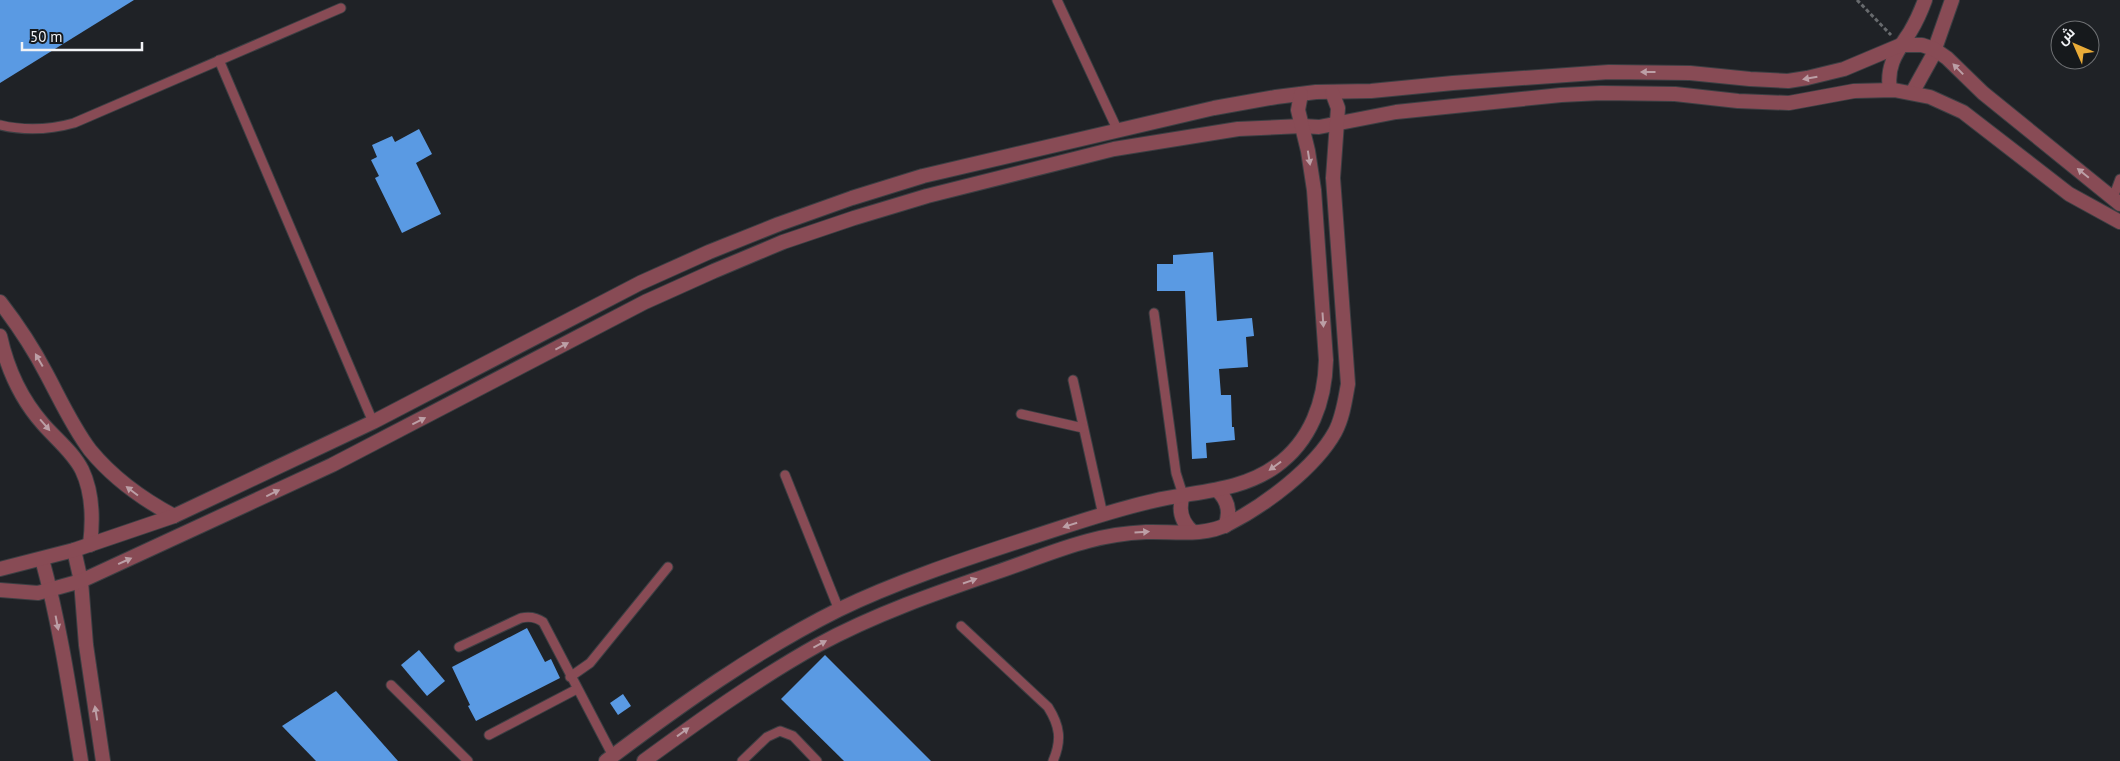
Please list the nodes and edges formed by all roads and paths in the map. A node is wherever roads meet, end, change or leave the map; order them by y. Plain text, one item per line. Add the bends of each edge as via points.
1 (1057, 0) edge
2 (1857, 0) edge
3 (1925, 0) edge
4 (1952, 0) edge
5 (341, 8) dead end
6 (1900, 45) junction
7 (1934, 48) junction
8 (219, 60) junction
9 (1890, 90) junction
10 (1332, 92) junction
11 (1912, 93) junction
12 (1301, 94) junction
13 (1337, 122) junction
14 (0, 125) edge
15 (1302, 126) junction
16 (1118, 131) junction
17 (2120, 178) edge
18 (2117, 201) edge
19 (2120, 222) edge
20 (0, 302) edge
21 (1154, 313) dead end
22 (0, 336) edge
23 (1073, 380) dead end
24 (1021, 414) dead end
25 (373, 422) junction
26 (1084, 428) junction
27 (90, 449) junction
28 (74, 457) junction
29 (785, 475) dead end
30 (1217, 490) junction
31 (1182, 495) junction
32 (174, 516) junction
33 (1103, 516) junction
34 (1226, 526) junction
35 (1193, 532) junction
36 (90, 545) junction
37 (74, 550) junction
38 (42, 559) junction
39 (668, 567) dead end
40 (0, 569) edge
41 (81, 581) junction
42 (0, 590) edge
43 (51, 591) junction
44 (838, 610) junction
45 (961, 626) dead end
46 (459, 648) dead end
47 (570, 677) junction
48 (391, 685) dead end
49 (576, 689) junction
50 (489, 735) dead end
51 (609, 758) edge
52 (81, 761) edge
53 (103, 761) edge
54 (468, 761) edge
55 (644, 761) edge
56 (742, 761) edge
57 (817, 761) edge
58 (1053, 761) edge

1 - 16 lane
2 - 6 path
3 - 6 street
4 - 7 street
5 - 8 lane
6 - 7 street
6 - 9 street via 1890,67
6 -> 10 street via 1844,69 1788,81 1690,73 1609,72
7 - 11 street
18 -> 7 street via 1983,93
8 - 14 lane via 59,127 31,130
8 - 25 lane
9 - 11 street
9 - 13 street via 1854,91 1790,103 1675,94 1581,94 1396,112
10 - 12 street
10 - 13 street via 1338,108
11 - 19 street via 1930,97 1963,112 2068,194
12 - 15 street via 1298,110
12 - 16 street via 1214,108
13 - 15 street
13 - 34 street via 1333,178 1347,359 1344,409 1335,432 1288,485
15 -> 30 street via 1314,190 1326,360 1322,400 1305,436 1277,465 1242,484
41 -> 15 street via 323,469 645,302 783,242 927,196 1114,149 1238,129
16 - 25 street via 923,176 779,224 640,283
17 - 18 lane
27 -> 20 street via 31,346
21 - 31 lane via 1176,473
22 -> 28 street via 22,394
23 - 26 lane
24 - 26 lane
25 - 32 street
26 - 33 lane
27 - 28 street
32 -> 27 street via 130,490
28 - 36 street via 83,471 90,501
29 - 44 lane
30 - 31 street
30 - 34 street via 1228,507
31 - 33 street
31 - 35 street via 1181,515
32 - 36 street
33 -> 44 street via 944,567
34 - 35 street
55 -> 35 street via 757,681 820,644 885,614 1088,541 1143,532
36 - 37 street
37 - 38 street
37 - 41 street
38 - 40 street
38 - 43 street
39 - 47 lane via 590,663
41 - 43 street
53 -> 41 street via 86,645
42 - 43 street via 25,594
43 -> 52 street
44 - 51 street via 728,675
45 - 58 lane via 1048,707 1060,733
46 - 47 lane via 521,618 537,618 548,629
47 - 49 lane
48 - 54 lane
49 - 50 lane
49 - 51 lane
56 - 57 lane via 767,737 780,731 793,736

